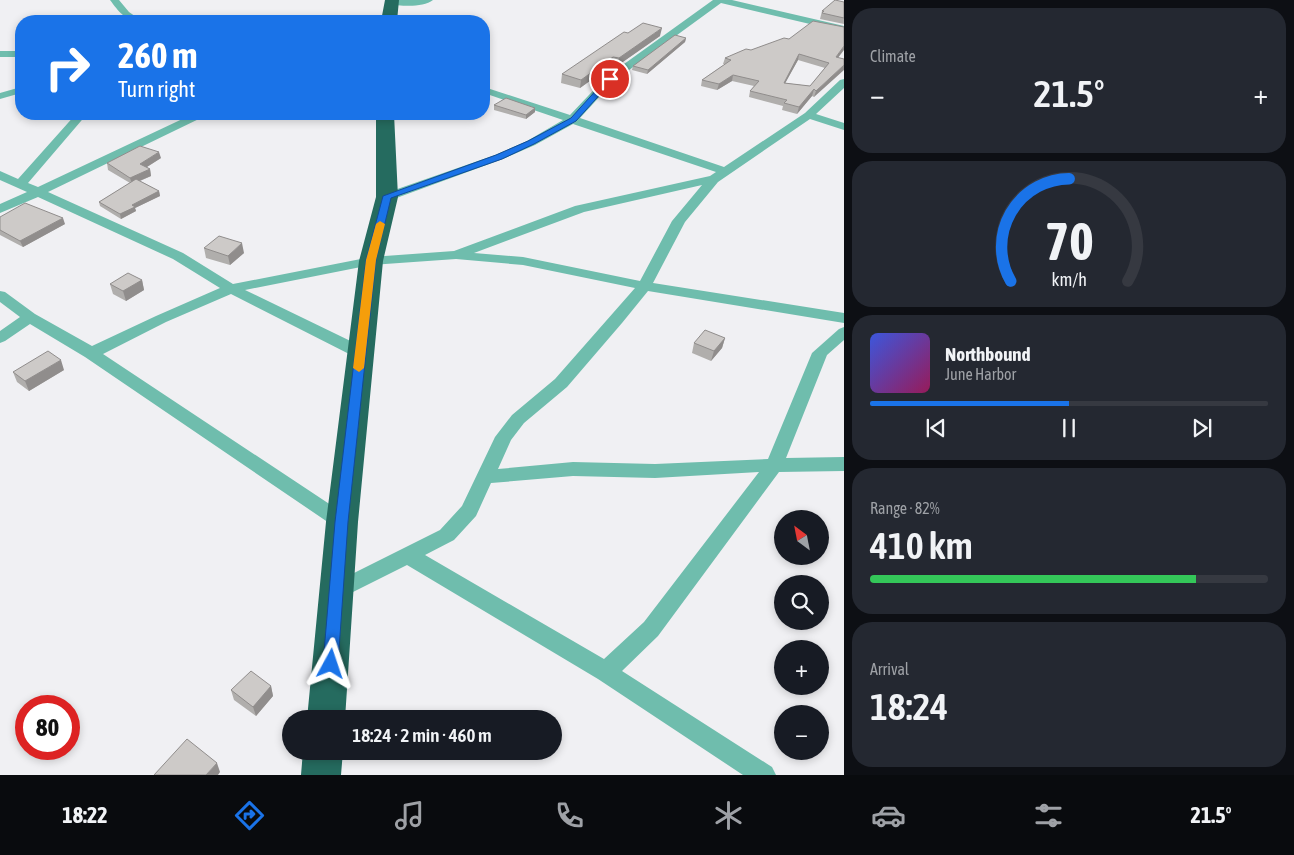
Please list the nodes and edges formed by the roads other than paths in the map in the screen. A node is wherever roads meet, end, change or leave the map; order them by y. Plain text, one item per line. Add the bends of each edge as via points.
1 (114, 0) edge
2 (429, 0) edge
3 (720, 0) edge
4 (391, 1) edge
5 (122, 15) edge
6 (390, 15) edge
7 (844, 29) edge
8 (0, 54) edge
9 (15, 54) edge
10 (844, 82) edge
11 (15, 92) edge
12 (490, 92) edge
13 (0, 96) edge
14 (809, 115) junction
15 (573, 119) junction
16 (77, 120) edge
17 (188, 120) edge
18 (386, 120) edge
19 (844, 127) edge
20 (725, 170) junction
21 (0, 175) edge
22 (714, 179) junction
23 (20, 184) junction
24 (38, 193) junction
25 (387, 196) junction
26 (0, 209) edge
27 (456, 255) junction
28 (371, 260) junction
29 (644, 286) junction
30 (231, 289) junction
31 (0, 295) edge
32 (30, 317) junction
33 (844, 318) edge
34 (844, 332) edge
35 (0, 338) edge
36 (91, 353) junction
37 (360, 353) junction
38 (844, 464) edge
39 (774, 465) junction
40 (486, 476) junction
41 (342, 522) junction
42 (409, 556) junction
43 (337, 592) junction
44 (606, 672) junction
45 (327, 710) edge
46 (322, 760) edge
47 (321, 775) edge
48 (764, 775) edge

1 - 5 street
2 - 4 street
3 - 7 street
3 - 15 street via 610,79
4 - 6 highway
8 - 9 street
10 - 14 street
11 - 13 street
12 - 15 street
14 - 19 street
14 - 20 street
15 - 20 street
15 - 25 street via 499,157
16 - 23 street
17 - 24 street
18 - 25 highway
20 - 22 street
21 - 23 street
22 - 27 street via 580,209
22 - 29 street via 678,221
23 - 24 street
24 - 26 street
24 - 30 street via 178,256
25 - 28 highway
27 - 28 street
27 - 29 street via 523,261
28 - 30 street
28 - 37 highway
29 - 33 street
29 - 40 street via 561,383 518,419 504,437
30 - 36 street
30 - 37 street
31 - 32 street
32 - 35 street
32 - 36 street
34 - 39 street via 820,353
36 - 41 street
37 - 41 highway
38 - 39 street
39 - 40 street via 655,471 573,469
39 - 44 street via 651,629
40 - 42 street via 469,511 448,535
41 - 43 highway
42 - 43 street
42 - 44 street
43 - 45 highway
44 - 48 street
46 - 47 highway

